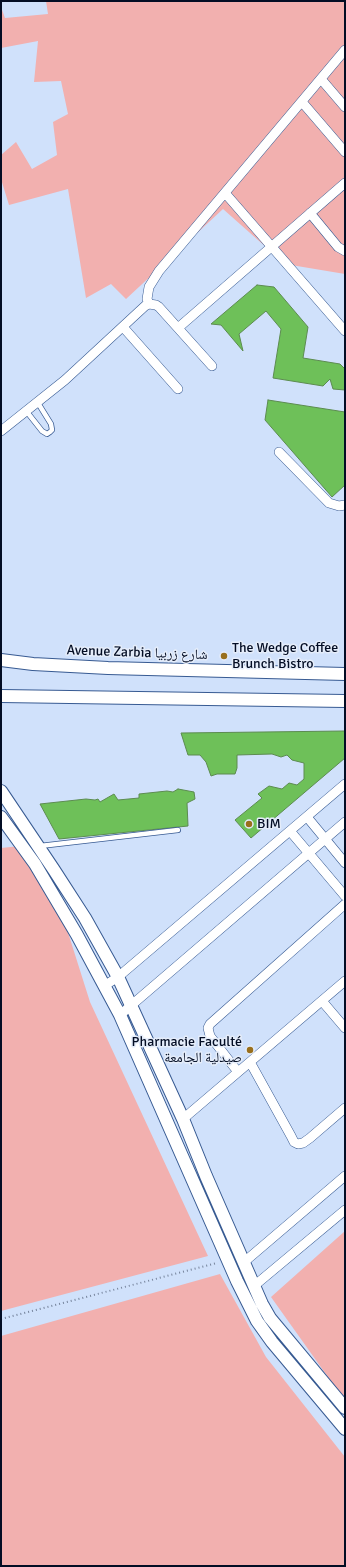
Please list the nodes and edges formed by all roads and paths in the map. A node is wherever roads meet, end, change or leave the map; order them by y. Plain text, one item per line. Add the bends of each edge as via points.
1 (345, 50) edge
2 (321, 79) junction
3 (302, 102) junction
4 (345, 107) edge
5 (345, 152) edge
6 (345, 183) edge
7 (225, 193) junction
8 (310, 213) junction
9 (272, 246) junction
10 (345, 250) edge
11 (149, 304) junction
12 (124, 327) junction
13 (178, 328) junction
14 (345, 331) edge
15 (212, 366) dead end
16 (178, 389) dead end
17 (38, 403) junction
18 (27, 412) junction
19 (1, 431) edge
20 (280, 452) dead end
21 (345, 505) edge
22 (1, 660) edge
23 (345, 674) edge
24 (1, 696) edge
25 (345, 701) edge
26 (345, 784) edge
27 (1, 791) edge
28 (1, 816) edge
29 (307, 816) junction
30 (345, 822) edge
31 (178, 830) dead end
32 (290, 831) junction
33 (325, 839) junction
34 (38, 846) junction
35 (309, 854) junction
36 (345, 863) edge
37 (345, 896) edge
38 (345, 904) edge
39 (118, 977) junction
40 (345, 981) edge
41 (104, 986) junction
42 (322, 1001) junction
43 (131, 1006) junction
44 (120, 1015) junction
45 (345, 1028) edge
46 (250, 1062) junction
47 (238, 1072) junction
48 (345, 1108) edge
49 (183, 1119) junction
50 (345, 1176) edge
51 (345, 1210) edge
52 (228, 1260) junction
53 (244, 1263) junction
54 (254, 1286) junction
55 (1, 1320) edge
56 (345, 1408) edge
57 (345, 1429) edge

1 - 2 street
2 - 3 street
2 - 4 street
3 - 5 street
3 - 7 street
6 - 8 street
7 - 9 street
7 - 11 street via 155,276 148,293
8 - 9 street
8 - 10 street via 338,247
9 - 13 street
9 - 14 street
11 - 12 street
11 - 13 street via 159,307
12 - 16 street
12 - 17 street
13 - 15 street
17 - 18 street
17 - 18 lane via 51,424 50,432 42,432
18 - 19 street
20 - 21 street via 329,503
22 - 23 main road, Avenue Zarbia شارع زربيا via 108,668
24 - 25 main road
26 - 29 street
27 - 34 main road
28 - 41 main road via 35,864 78,935
29 - 32 street
29 - 33 street
30 - 33 street
31 - 34 lane
32 - 35 street
32 - 39 street
33 - 35 street
33 - 36 street
34 - 39 main road via 85,918
35 - 37 street
35 - 43 street
38 - 47 street via 210,1024 210,1036
39 - 41 street
39 - 43 main road
40 - 42 street
41 - 44 main road
42 - 45 street
42 - 46 street
43 - 44 street
43 - 49 main road
44 - 52 main road
46 - 47 street
46 - 48 street via 294,1142 298,1144 310,1138
47 - 49 street
49 - 53 main road
50 - 53 street
51 - 54 street
52 - 55 path
52 - 57 main road via 257,1321
53 - 54 main road
54 - 56 main road via 270,1318

